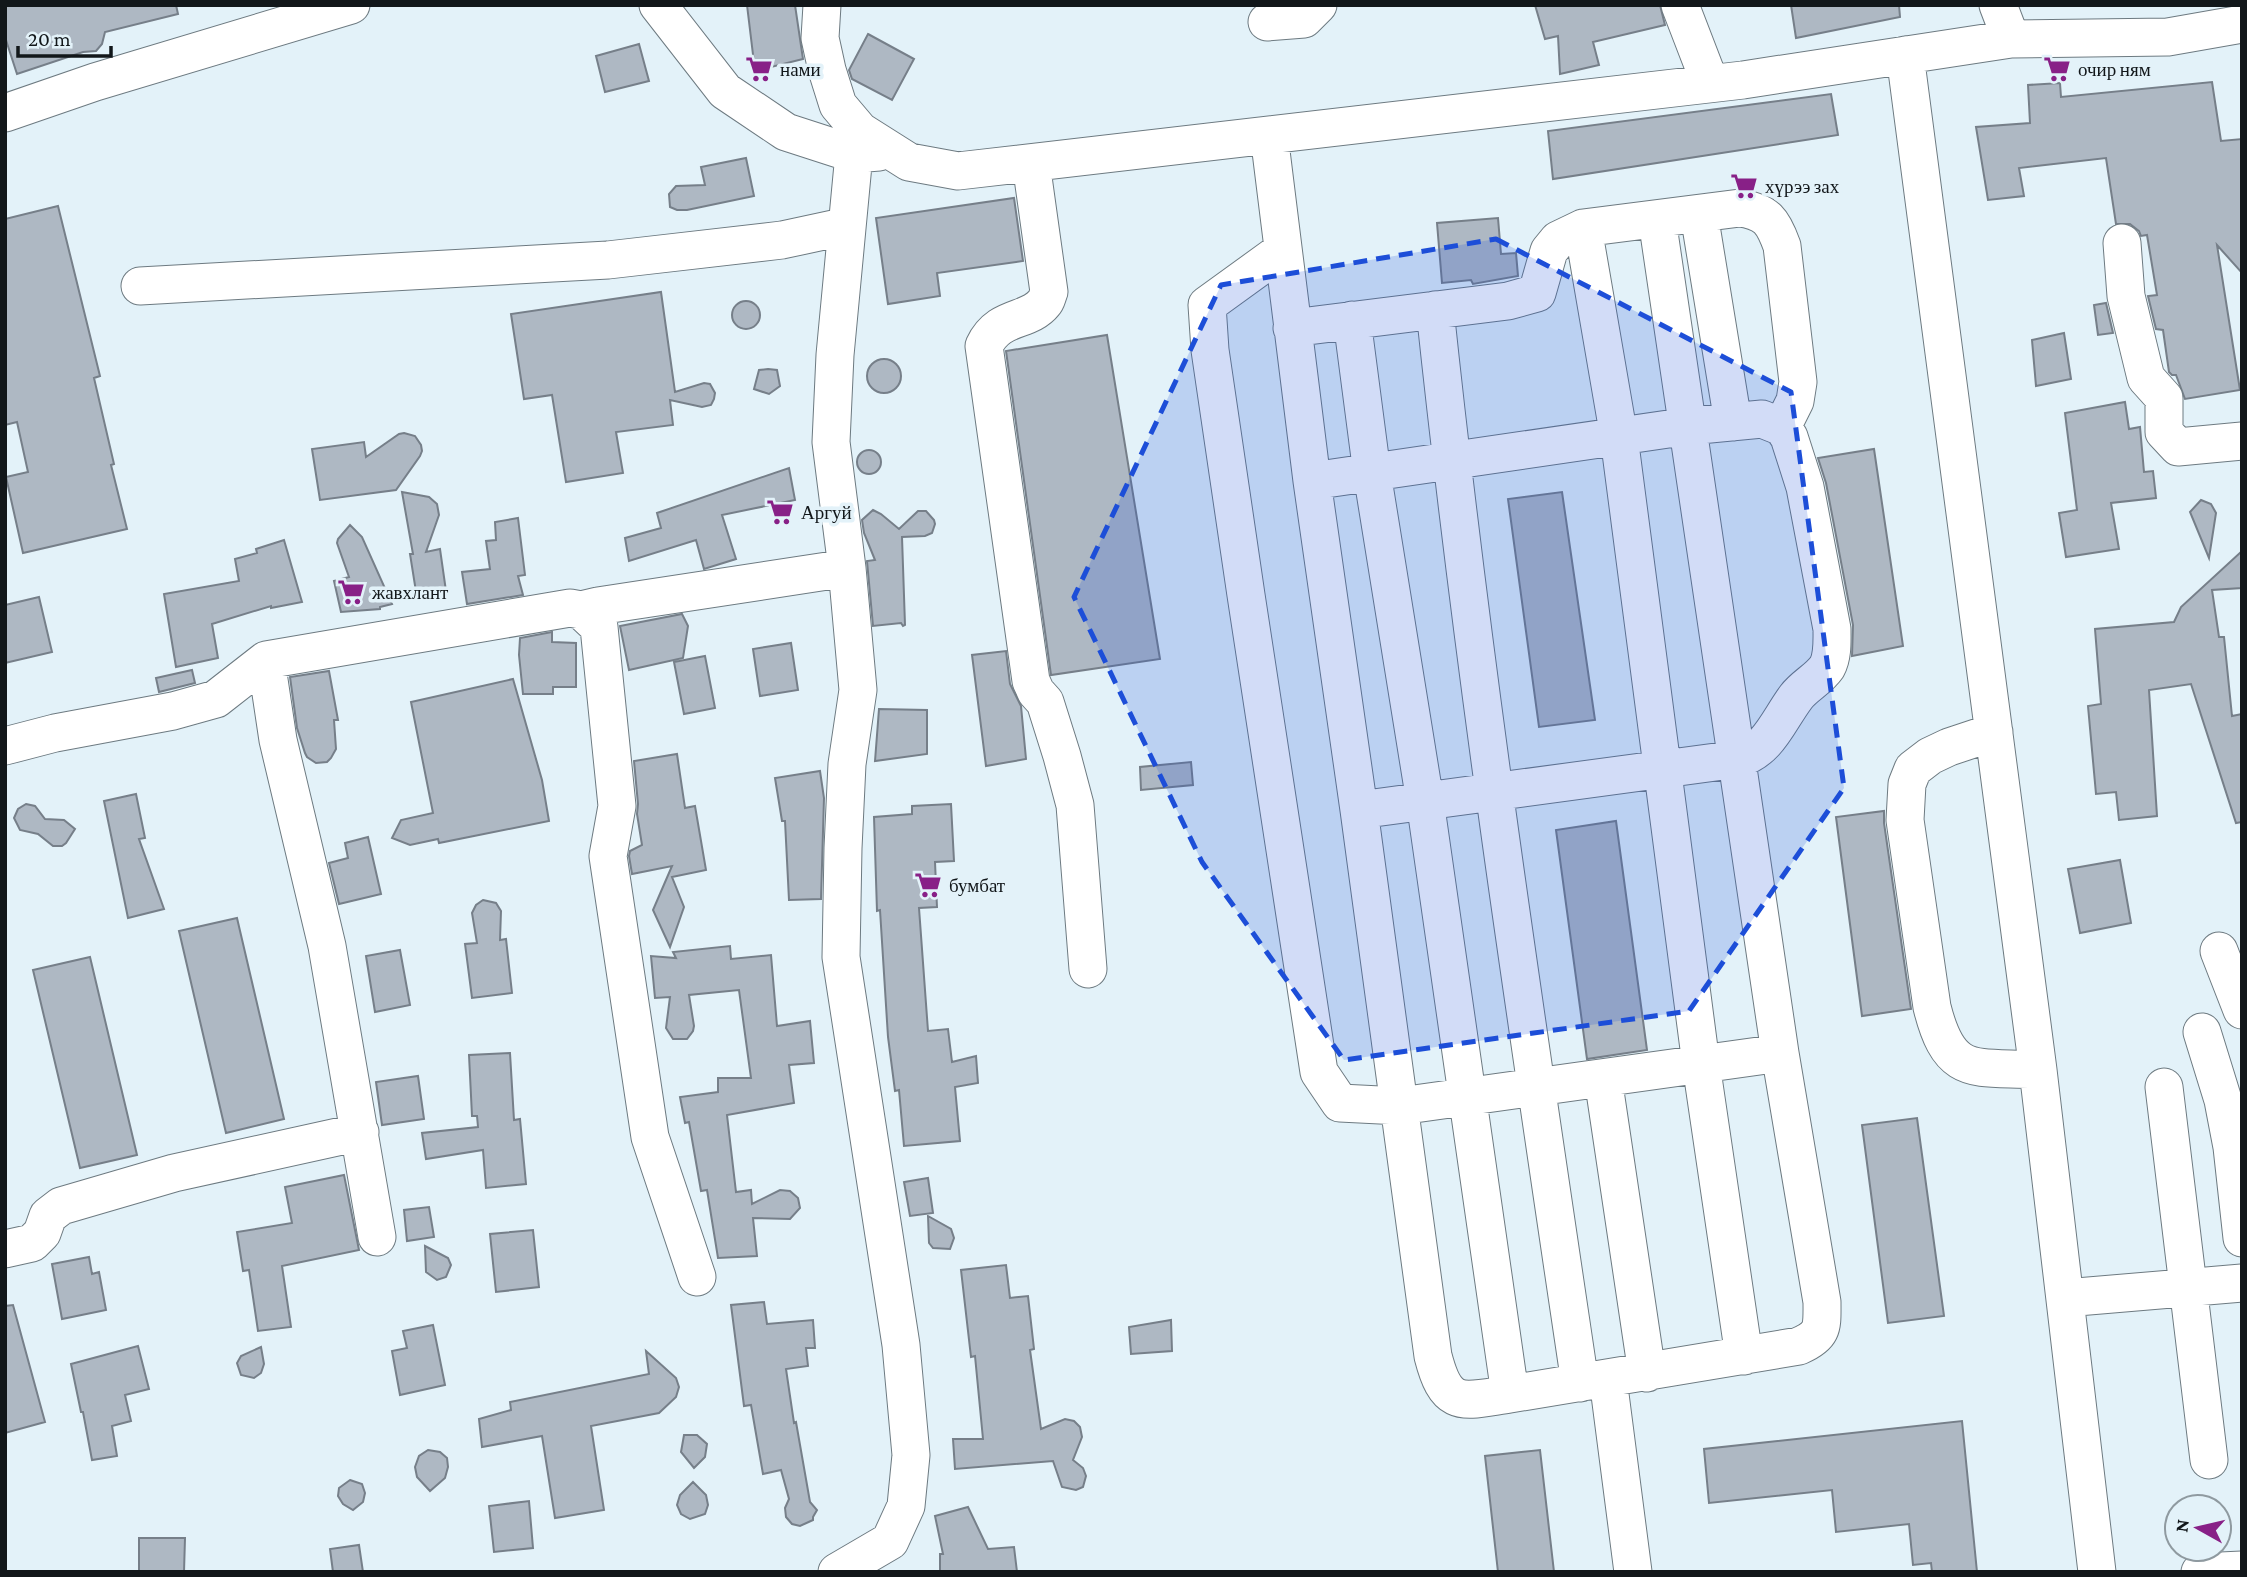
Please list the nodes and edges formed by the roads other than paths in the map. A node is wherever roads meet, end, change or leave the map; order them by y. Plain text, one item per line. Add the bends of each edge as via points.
1 (351, 5) edge
2 (658, 5) edge
3 (822, 5) edge
4 (1318, 5) edge
5 (1680, 5) edge
6 (1997, 5) edge
7 (305, 12) edge
8 (1268, 22) dead end
9 (2242, 24) edge
10 (2011, 39) junction
11 (1905, 55) junction
12 (1710, 83) junction
13 (5, 113) edge
14 (1269, 135) junction
15 (891, 151) junction
16 (854, 154) junction
17 (1031, 163) junction
18 (1699, 214) junction
19 (1657, 219) junction
20 (847, 226) junction
21 (1583, 228) junction
22 (2122, 243) dead end
23 (1283, 250) junction
24 (140, 286) dead end
25 (1435, 310) junction
26 (1352, 320) junction
27 (1292, 327) junction
28 (1733, 422) junction
29 (1689, 426) junction
30 (1782, 427) junction
31 (1619, 437) junction
32 (2242, 441) edge
33 (1451, 461) junction
34 (1372, 473) junction
35 (1312, 481) junction
36 (848, 568) junction
37 (581, 610) junction
38 (266, 660) junction
39 (1994, 732) junction
40 (5, 746) edge
41 (1738, 759) junction
42 (1663, 769) junction
43 (1495, 792) junction
44 (1424, 801) junction
45 (1359, 810) junction
46 (2219, 951) dead end
47 (1088, 969) dead end
48 (2242, 1010) edge
49 (2203, 1032) dead end
50 (1780, 1053) junction
51 (1701, 1064) junction
52 (2038, 1070) junction
53 (1603, 1078) junction
54 (1536, 1087) junction
55 (2164, 1087) dead end
56 (1466, 1097) junction
57 (1400, 1106) junction
58 (360, 1132) junction
59 (377, 1237) dead end
60 (2242, 1238) edge
61 (5, 1249) edge
62 (697, 1277) dead end
63 (2242, 1283) edge
64 (2187, 1287) junction
65 (2065, 1298) junction
66 (1744, 1356) junction
67 (1647, 1373) junction
68 (1594, 1381) junction
69 (1510, 1394) junction
70 (2209, 1460) dead end
71 (2242, 1570) edge
72 (837, 1572) edge
73 (1633, 1572) edge
74 (2097, 1572) edge
75 (2200, 1572) edge

1 - 7 street
2 - 16 street via 725,91 786,132
3 - 15 street via 820,38 838,106 860,131
4 - 8 street via 1304,19
5 - 12 street
6 - 10 street
7 - 13 street
9 - 10 street via 2168,37
10 - 11 street
11 - 12 street
11 - 39 street
12 - 14 street
14 - 17 street
14 - 23 street
15 - 16 street
15 - 17 street via 909,162 958,171
16 - 20 street
17 - 47 street via 1049,292 1034,310 996,328 984,346 1031,681 1045,702 1075,805
18 - 19 street
18 - 28 street
18 - 30 street via 1740,208 1757,211 1776,229 1783,246 1798,382 1795,401
19 - 21 street
19 - 29 street
20 - 24 street via 782,240 608,260
20 - 36 street via 831,442
21 - 25 street via 1558,240 1549,251 1537,293
21 - 31 street
22 - 32 street via 2126,296 2146,378 2164,398 2164,432 2178,447
23 - 27 street
23 - 57 street via 1207,305 1210,350 1319,1072 1340,1103
25 - 26 street
25 - 33 street
26 - 27 street
26 - 34 street
27 - 35 street
28 - 29 street
28 - 30 street via 1762,419
29 - 31 street
29 - 41 street
30 - 41 street via 1805,487 1832,647 1827,666 1797,696 1769,738 1750,756
31 - 33 street
31 - 42 street
33 - 34 street
33 - 43 street
34 - 35 street
34 - 44 street
35 - 45 street
36 - 37 street
36 - 72 street via 858,690 847,764 842,957 901,1346 911,1455 906,1506 890,1541
37 - 38 street via 570,608
37 - 62 street via 598,627 617,806 608,856 650,1137
38 - 40 street via 216,699
38 - 58 street via 278,740 327,946
39 - 52 street
39 - 52 street via 1949,747 1913,769 1907,784 1905,820 1932,1007 1945,1046 1955,1059 1973,1066
41 - 42 street
41 - 50 street
42 - 43 street
42 - 51 street
43 - 44 street
43 - 54 street
44 - 45 street
44 - 56 street
45 - 57 street
46 - 48 street
49 - 60 street via 2232,1147
50 - 51 street
50 - 66 street via 1822,1302 1822,1327 1813,1340 1800,1346
51 - 53 street
51 - 66 street
52 - 65 street
53 - 54 street
53 - 67 street
54 - 56 street
54 - 68 street
55 - 64 street
56 - 57 street
56 - 69 street
57 - 69 street via 1438,1377 1454,1397
58 - 59 street
58 - 61 street via 174,1173 61,1206 48,1216 32,1243
63 - 64 street
64 - 65 street
64 - 70 street
65 - 74 street
66 - 67 street
67 - 68 street
68 - 69 street
68 - 73 street
71 - 75 street

